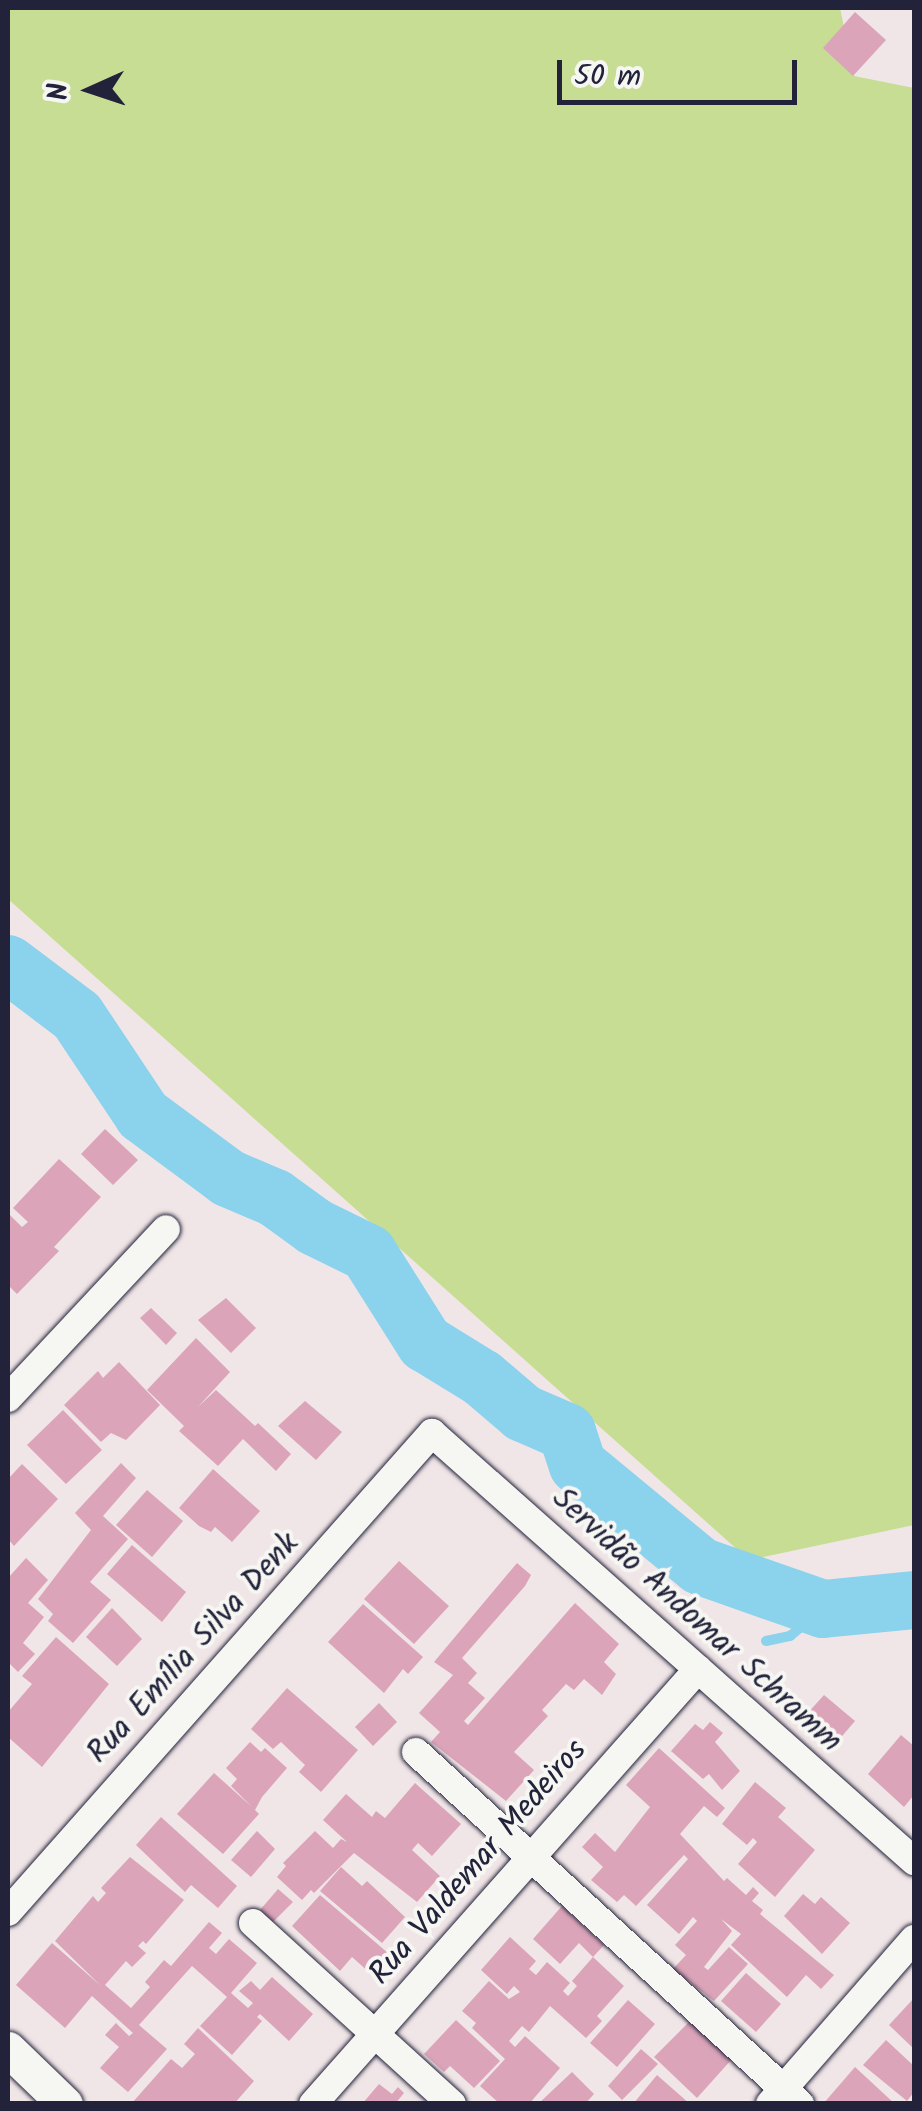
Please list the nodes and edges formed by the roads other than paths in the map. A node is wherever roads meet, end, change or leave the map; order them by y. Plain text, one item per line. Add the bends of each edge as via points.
1 (166, 1229) dead end
2 (8, 1398) edge
3 (432, 1433) joint
4 (698, 1668) junction
5 (416, 1752) dead end
6 (531, 1857) junction
7 (914, 1861) edge
8 (8, 1912) edge
9 (253, 1924) dead end
10 (914, 1940) edge
11 (375, 2034) junction
12 (8, 2050) edge
13 (785, 2098) edge
14 (65, 2104) edge
15 (313, 2104) edge
16 (452, 2104) edge

1 - 2 street
3 - 4 street, Servidão Andomar Schramm
3 - 8 street, Rua Emília Silva Denk
4 - 6 street, Rua Valdemar Medeiros
4 - 7 street, Servidão Andomar Schramm
5 - 6 street
6 - 11 street, Rua Valdemar Medeiros
6 - 13 street
9 - 11 street
10 - 13 street
11 - 15 street, Rua Valdemar Medeiros
11 - 16 street
12 - 14 street

